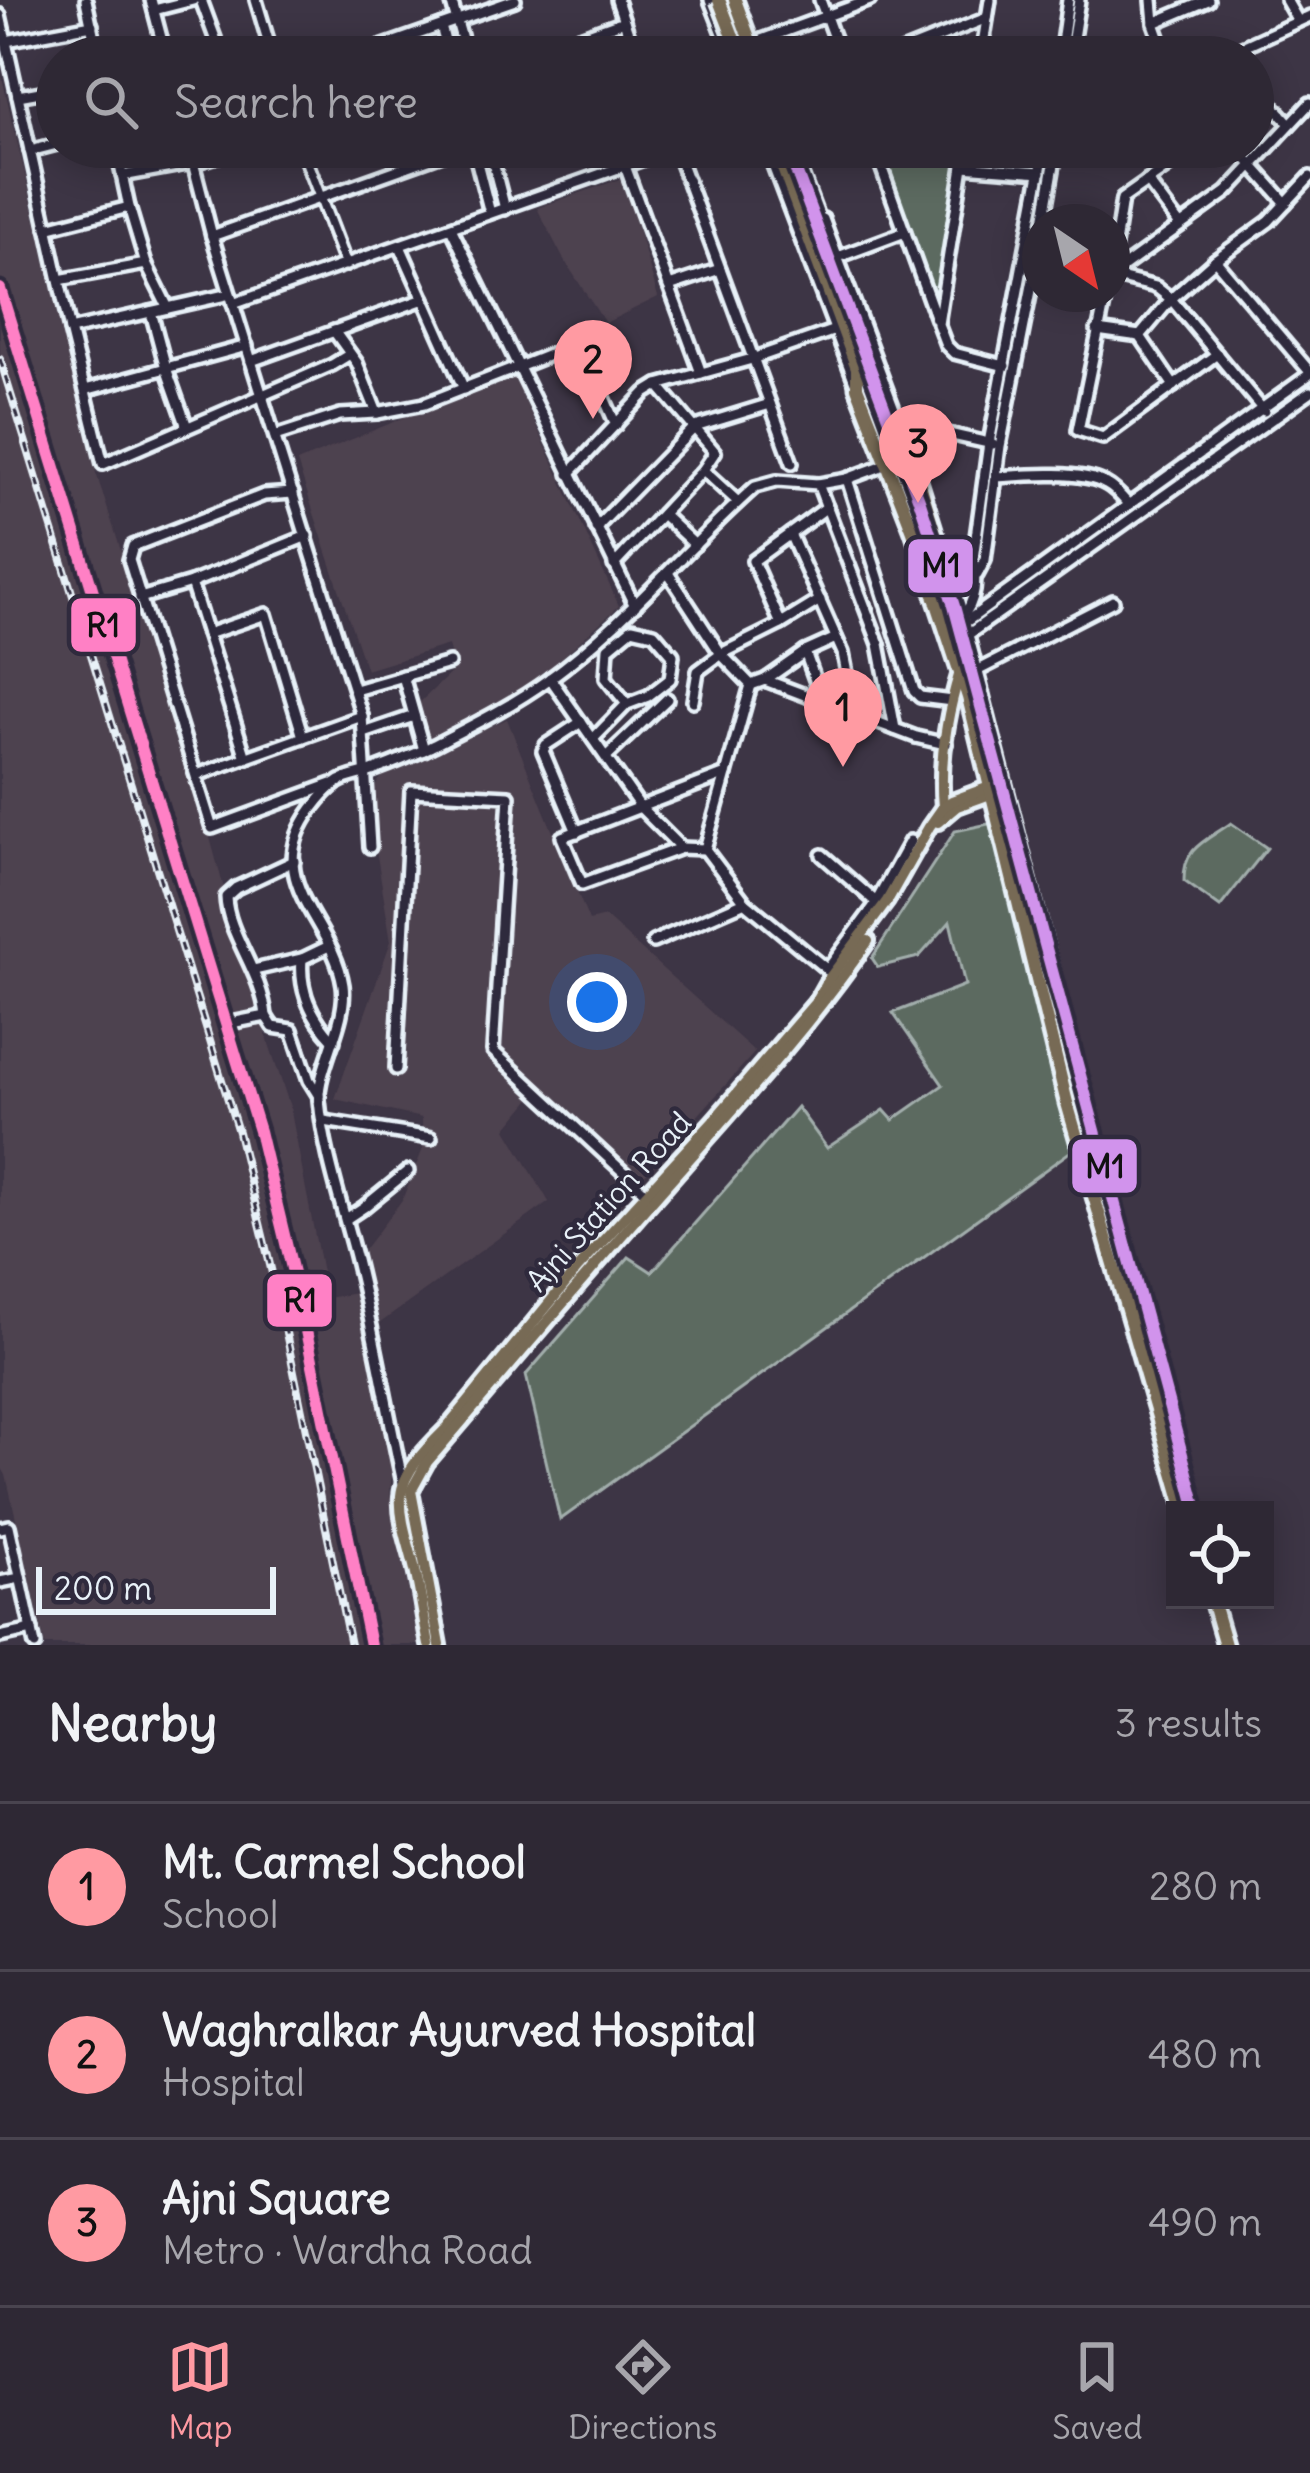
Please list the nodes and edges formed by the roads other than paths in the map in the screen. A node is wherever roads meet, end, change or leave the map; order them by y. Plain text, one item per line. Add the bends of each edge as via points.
1 (86, 0) edge
2 (197, 0) edge
3 (256, 0) edge
4 (451, 0) edge
5 (515, 0) edge
6 (616, 0) edge
7 (710, 0) edge
8 (719, 0) edge
9 (737, 0) edge
10 (820, 0) edge
11 (870, 0) edge
12 (990, 0) edge
13 (1068, 0) edge
14 (1079, 0) edge
15 (1152, 0) edge
16 (1208, 0) edge
17 (1286, 0) edge
18 (497, 3) edge
19 (153, 5) edge
20 (0, 15) edge
21 (826, 16) junction
22 (1310, 16) edge
23 (987, 18) junction
24 (624, 21) junction
25 (1298, 21) junction
26 (449, 23) junction
27 (1154, 23) junction
28 (92, 25) junction
29 (94, 36) edge
30 (161, 36) edge
31 (213, 36) edge
32 (267, 36) edge
33 (412, 36) edge
34 (449, 36) edge
35 (456, 36) edge
36 (583, 36) edge
37 (629, 36) edge
38 (726, 36) edge
39 (729, 36) edge
40 (751, 36) edge
41 (752, 36) edge
42 (771, 36) edge
43 (833, 36) edge
44 (942, 36) edge
45 (984, 36) edge
46 (1063, 36) edge
47 (1073, 36) edge
48 (1159, 36) edge
49 (1267, 36) edge
50 (6, 41) junction
51 (36, 92) edge
52 (18, 95) junction
53 (1310, 103) edge
54 (1274, 106) edge
55 (1290, 124) junction
56 (1274, 142) edge
57 (36, 149) edge
58 (30, 151) junction
59 (120, 168) edge
60 (166, 168) edge
61 (194, 168) edge
62 (309, 168) edge
63 (404, 168) edge
64 (478, 168) edge
65 (495, 168) edge
66 (619, 168) edge
67 (626, 168) edge
68 (683, 168) edge
69 (777, 168) edge
70 (778, 168) edge
71 (801, 168) edge
72 (802, 168) edge
73 (882, 168) edge
74 (964, 168) edge
75 (990, 168) edge
76 (1042, 168) edge
77 (1053, 168) edge
78 (1166, 168) edge
79 (1250, 168) edge
80 (1254, 168) edge
81 (1041, 172) junction
82 (122, 176) junction
83 (1310, 177) edge
84 (1148, 181) junction
85 (320, 198) junction
86 (1286, 203) junction
87 (1039, 204) edge
88 (1047, 204) edge
89 (1121, 204) edge
90 (129, 207) junction
91 (506, 209) junction
92 (490, 213) junction
93 (1180, 225) junction
94 (47, 228) junction
95 (451, 228) junction
96 (905, 232) junction
97 (212, 236) junction
98 (400, 245) junction
99 (838, 257) junction
100 (1215, 260) junction
101 (1130, 262) edge
102 (146, 264) junction
103 (346, 265) junction
104 (719, 269) junction
105 (59, 280) junction
106 (1130, 280) edge
107 (669, 286) junction
108 (232, 299) junction
109 (424, 299) junction
110 (1171, 299) junction
111 (1022, 305) edge
112 (169, 308) junction
113 (151, 312) junction
114 (1023, 312) edge
115 (1102, 312) edge
116 (938, 324) junction
117 (70, 330) junction
118 (835, 330) junction
119 (334, 331) junction
120 (1097, 331) junction
121 (1140, 336) junction
122 (247, 346) junction
123 (350, 354) junction
124 (1217, 355) junction
125 (752, 359) junction
126 (251, 361) junction
127 (1005, 366) junction
128 (518, 367) junction
129 (166, 368) junction
130 (701, 373) junction
131 (1310, 373) edge
132 (658, 385) junction
133 (1174, 386) junction
134 (857, 387) junction
135 (464, 389) junction
136 (85, 390) junction
137 (1310, 392) edge
138 (262, 394) junction
139 (770, 404) junction
140 (1262, 408) junction
141 (376, 413) junction
142 (1271, 420) junction
143 (899, 423) junction
144 (616, 424) junction
145 (187, 427) junction
146 (695, 428) junction
147 (275, 436) junction
148 (995, 445) junction
149 (913, 462) junction
150 (792, 463) dead end
151 (887, 464) junction
152 (703, 470) junction
153 (569, 474) junction
154 (996, 477) junction
155 (847, 479) junction
156 (818, 484) junction
157 (293, 494) junction
158 (738, 502) junction
159 (1128, 504) junction
160 (827, 507) junction
161 (662, 514) junction
162 (596, 528) junction
163 (790, 534) junction
164 (307, 536) junction
165 (695, 545) junction
166 (614, 566) junction
167 (668, 573) junction
168 (976, 578) junction
169 (191, 583) junction
170 (140, 598) junction
171 (820, 600) junction
172 (1114, 602) dead end
173 (635, 606) junction
174 (988, 614) junction
175 (614, 624) junction
176 (781, 624) junction
177 (964, 626) junction
178 (207, 634) junction
179 (624, 635) junction
180 (836, 638) junction
181 (805, 652) junction
182 (721, 654) junction
183 (449, 663) dead end
184 (968, 672) junction
185 (403, 676) junction
186 (550, 678) junction
187 (765, 680) junction
188 (751, 685) junction
189 (355, 690) junction
190 (667, 699) dead end
191 (693, 701) dead end
192 (952, 701) junction
193 (823, 702) junction
194 (627, 704) junction
195 (856, 714) junction
196 (362, 716) junction
197 (414, 716) junction
198 (581, 722) junction
199 (895, 729) junction
200 (364, 733) junction
201 (303, 737) junction
202 (593, 739) junction
203 (946, 744) junction
204 (424, 750) junction
205 (606, 757) junction
206 (245, 758) junction
207 (367, 773) junction
208 (726, 774) junction
209 (196, 775) junction
210 (338, 781) junction
211 (997, 788) junction
212 (641, 808) junction
213 (940, 814) junction
214 (577, 832) junction
215 (910, 841) dead end
216 (370, 847) dead end
217 (681, 848) junction
218 (705, 850) junction
219 (822, 855) dead end
220 (293, 861) junction
221 (745, 902) junction
222 (876, 902) junction
223 (653, 942) dead end
224 (329, 946) junction
225 (302, 958) junction
226 (254, 970) junction
227 (833, 975) junction
228 (266, 1016) junction
229 (226, 1024) dead end
230 (334, 1041) junction
231 (396, 1069) dead end
232 (319, 1096) junction
233 (324, 1121) junction
234 (431, 1138) dead end
235 (408, 1171) dead end
236 (651, 1192) junction
237 (346, 1219) junction
238 (408, 1487) junction
239 (1182, 1501) edge
240 (1193, 1501) edge
241 (0, 1528) edge
242 (20, 1578) junction
243 (0, 1582) edge
244 (1219, 1609) edge
245 (32, 1630) junction
246 (0, 1637) edge
247 (35, 1645) edge
248 (429, 1645) edge
249 (440, 1645) edge
250 (1229, 1645) edge

1 - 28 street
2 - 19 street
2 - 31 street
3 - 32 street
4 - 26 street
5 - 18 street
6 - 24 street
7 - 38 street
8 - 39 highway, bridge
9 - 40 highway, bridge
9 - 41 street
10 - 21 street
11 - 21 street
12 - 23 street
13 - 46 street
14 - 47 street
15 - 27 street
16 - 27 street
17 - 25 street
18 - 26 street
19 - 30 street
20 - 50 street
21 - 42 street
21 - 43 street
22 - 25 street
23 - 44 street
23 - 45 street
24 - 36 street
24 - 37 street
25 - 49 street
26 - 33 street
26 - 34 street
26 - 35 street
27 - 48 street
28 - 29 street
28 - 50 street
50 - 52 street
51 - 52 street
52 - 58 street
53 - 55 street
54 - 55 street
55 - 56 street
57 - 58 street
58 - 94 street
59 - 82 street
60 - 82 street
61 - 97 street
62 - 85 street
63 - 85 street
64 - 92 street
65 - 91 street
66 - 91 street
67 - 107 street
68 - 104 street
69 - 118 street
70 - 134 highway via 857,368
71 - 149 highway
72 - 99 street
73 - 96 street
74 - 116 street
75 - 81 street
76 - 81 street
77 - 88 street
78 - 84 street
79 - 93 street
80 - 86 street
81 - 87 street
82 - 90 street
83 - 86 street
84 - 89 street
84 - 93 street
85 - 97 street
85 - 103 street
86 - 100 street
90 - 94 street
90 - 102 street
91 - 92 street
92 - 95 street
93 - 101 street
94 - 105 street
95 - 98 street
95 - 128 street
96 - 99 street
96 - 116 street
97 - 108 street
98 - 103 street
98 - 109 street
99 - 143 street
100 - 110 street
100 - 131 street
102 - 105 street
102 - 112 street
103 - 108 street
104 - 107 street
104 - 125 street
105 - 117 street
106 - 110 street
107 - 130 street
108 - 112 street
108 - 122 street
109 - 119 street
109 - 135 street
110 - 121 street
110 - 124 street
111 - 127 street
112 - 113 street
113 - 117 street
113 - 129 street
114 - 148 street
115 - 120 street
116 - 127 street via 949,350
117 - 136 street
118 - 125 street
118 - 134 street
119 - 123 street
119 - 126 street
120 - 121 street
120 - 133 street via 1078,430 1103,438
121 - 133 street
122 - 126 street
122 - 129 street
123 - 138 street
123 - 141 street
124 - 133 street
124 - 140 street
125 - 130 street
125 - 139 street
126 - 138 street
127 - 148 street
128 - 135 street
128 - 144 street via 580,343
128 - 153 street
129 - 136 street
129 - 145 street
130 - 132 street
131 - 140 street
132 - 144 street
132 - 146 street
134 - 151 highway
135 - 141 street
136 - 145 street via 103,464
137 - 142 street
138 - 145 street
138 - 147 street
139 - 146 street
139 - 150 street
140 - 142 street
140 - 159 street
141 - 147 street via 340,415
142 - 174 street
143 - 148 street
143 - 149 street
144 - 153 street
146 - 152 street via 716,452
146 - 162 street
147 - 157 street
148 - 154 street
148 - 168 street
149 - 177 highway
151 - 155 street
151 - 184 highway
152 - 158 street
152 - 161 street
153 - 162 street
154 - 159 street via 1091,478
154 - 168 street
155 - 156 street
155 - 192 street via 914,691
156 - 158 street via 777,481
156 - 160 street
157 - 164 street
157 - 170 street via 264,495 133,546
158 - 165 street
159 - 174 street
160 - 163 street
160 - 199 street via 879,644
161 - 165 street
161 - 166 street
162 - 166 street
163 - 171 street
163 - 176 street via 753,561
164 - 169 street
164 - 189 street
165 - 167 street
166 - 173 street
167 - 173 street
167 - 182 street
168 - 177 street
169 - 170 street
169 - 178 street
170 - 209 street
171 - 176 street
171 - 180 street
172 - 184 street
173 - 175 street
174 - 177 street
175 - 179 street
175 - 186 street
176 - 182 street
177 - 184 highway
178 - 201 street via 266,614
178 - 206 street
179 - 194 street via 608,648 606,678
179 - 194 street via 632,628 654,633 673,656 670,679
180 - 181 street
180 - 195 street
181 - 187 street
181 - 193 street
182 - 188 street
182 - 191 street via 698,671
183 - 185 street
184 - 192 main road
184 - 211 highway
185 - 189 street
185 - 197 street
186 - 198 street
186 - 204 street
187 - 188 street
187 - 193 street
188 - 208 street
189 - 196 street
190 - 205 street
192 - 203 main road
193 - 195 street
194 - 202 street
195 - 199 street
196 - 200 street
196 - 201 street
197 - 200 street
197 - 204 street
198 - 202 street
198 - 214 street via 543,751
199 - 203 street
200 - 207 street
201 - 206 street
202 - 205 street
203 - 213 main road
204 - 207 street
205 - 212 street
206 - 209 street
207 - 210 street
207 - 216 street
208 - 212 street
208 - 218 street
209 - 210 street via 212,828
210 - 220 street via 311,810
211 - 213 main road
211 - 239 highway via 1067,1103
211 - 240 highway
212 - 214 street
212 - 217 street
213 - 227 main road, Ajni Station Road via 888,911
214 - 217 street via 562,837 582,884
215 - 222 street
217 - 218 street
218 - 221 street
219 - 222 street
220 - 224 street via 308,912
220 - 226 street via 226,897
221 - 223 street
221 - 227 street
222 - 227 street
224 - 225 street
224 - 230 street via 344,988
225 - 226 street
225 - 230 street via 314,1021
226 - 228 street
227 - 236 main road, Ajni Station Road
228 - 229 street
228 - 232 street via 273,1027 292,1030
230 - 232 street
231 - 236 street via 411,791 509,796 493,1051
232 - 233 street
233 - 234 street
233 - 237 street
235 - 237 street
236 - 238 main road, Ajni Station Road via 427,1448
237 - 238 street
238 - 248 main road via 400,1495
238 - 249 main road
241 - 242 street via 9,1526
242 - 243 street
242 - 245 street
244 - 250 highway
245 - 246 street
245 - 247 street

